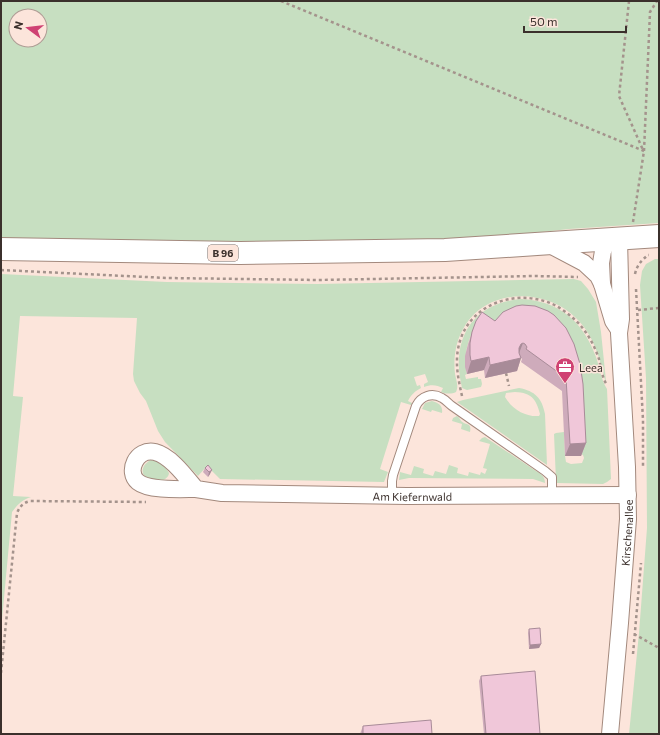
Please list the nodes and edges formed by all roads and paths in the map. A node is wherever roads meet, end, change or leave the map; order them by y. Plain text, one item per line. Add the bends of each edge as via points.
1 (281, 1) edge
2 (629, 1) edge
3 (657, 1) edge
4 (644, 151) junction
5 (659, 236) edge
6 (619, 239) junction
7 (548, 244) junction
8 (1, 249) edge
9 (1, 270) edge
10 (583, 278) dead end
11 (602, 284) junction
12 (659, 308) edge
13 (638, 310) dead end
14 (619, 332) junction
15 (506, 373) dead end
16 (608, 379) dead end
17 (510, 386) dead end
18 (462, 396) dead end
19 (196, 489) dead end
20 (628, 495) junction
21 (392, 496) junction
22 (552, 496) junction
23 (152, 502) dead end
24 (620, 633) junction
25 (659, 648) edge
26 (1, 673) edge
27 (610, 734) edge

1 - 4 path
2 - 4 path via 619,96
3 - 4 path via 650,12
4 - 6 path
5 - 6 main road, B 96
6 - 7 main road, B 96
6 - 11 street, Kirschenallee via 603,251
6 - 14 street, Kirschenallee
7 - 8 main road, B 96 via 444,250 240,253
7 - 11 street, Kirschenallee via 584,263 598,276
9 - 10 path via 167,278
11 - 14 street, Kirschenallee
12 - 13 path
14 - 20 street, Kirschenallee
15 - 17 path
16 - 18 path via 609,387 604,381 592,343 571,316 550,303 512,298 486,307 473,318 463,333 457,358
19 - 21 street, Am Kiefernwald via 222,493
20 - 22 street, Am Kiefernwald
20 - 24 street, Kirschenallee
21 - 22 street, Am Kiefernwald
21 - 22 lane via 392,481 416,406 424,397 434,396 442,398 545,470 552,477
23 - 26 path via 30,501 19,507
24 - 25 path via 635,634
24 - 27 street, Kirschenallee

